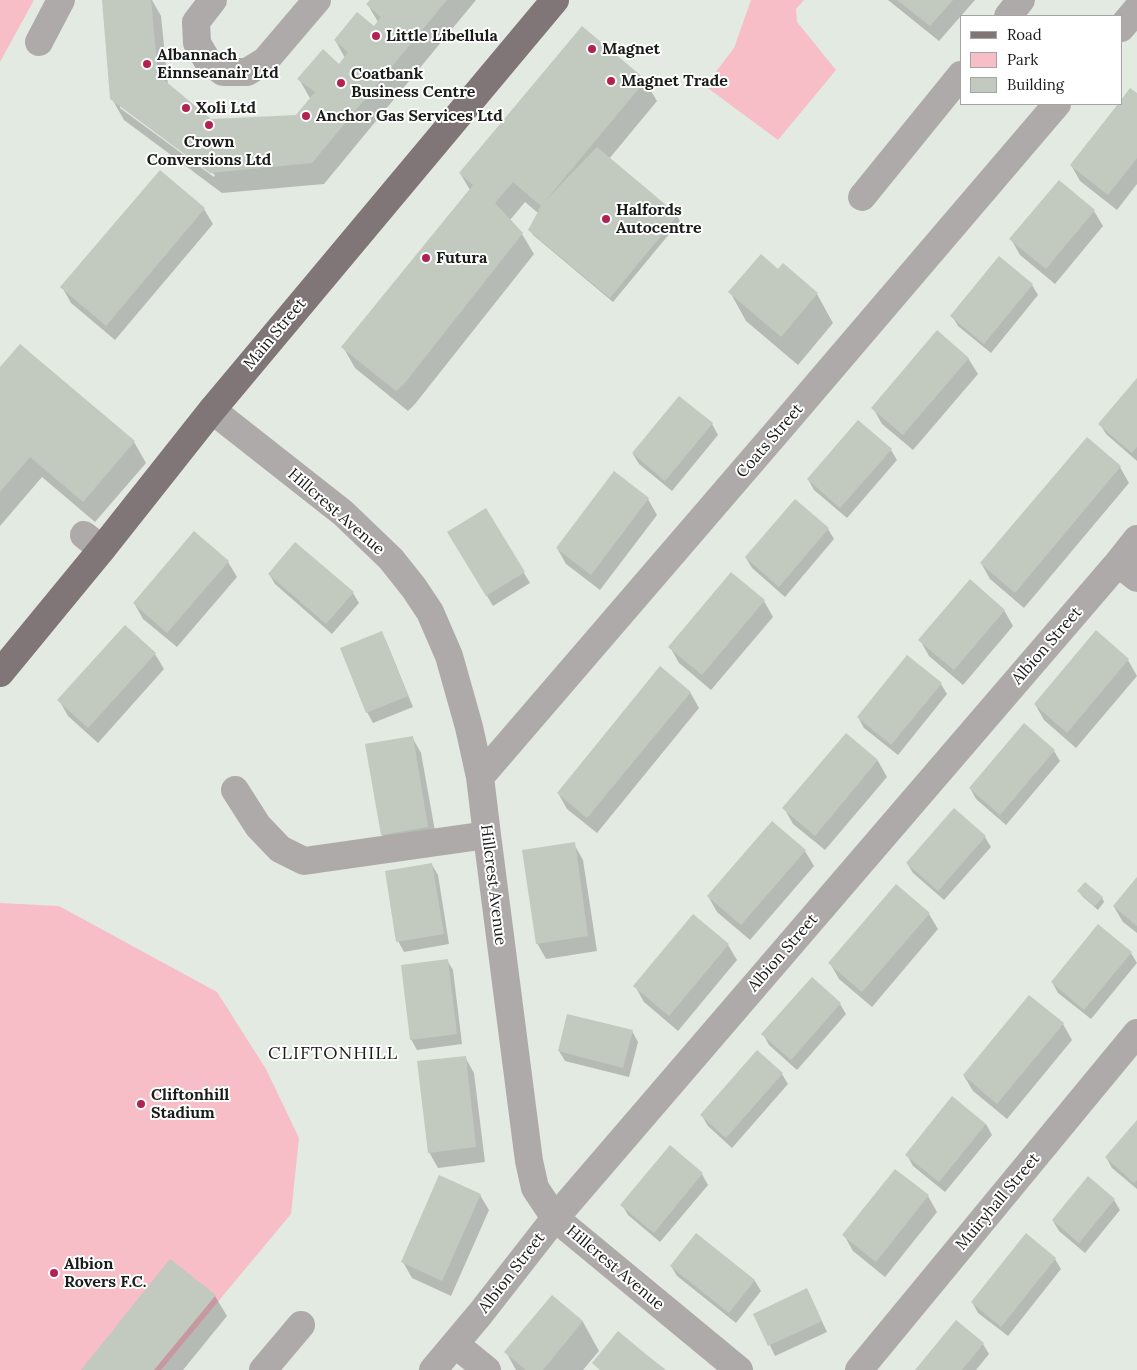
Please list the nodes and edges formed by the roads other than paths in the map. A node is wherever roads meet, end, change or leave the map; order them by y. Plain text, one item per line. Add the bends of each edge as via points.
1 (61, 0) edge
2 (213, 0) edge
3 (317, 0) edge
4 (555, 0) edge
5 (1021, 0) edge
6 (1137, 9) edge
7 (1009, 15) edge
8 (1122, 27) edge
9 (39, 42) dead end
10 (960, 76) edge
11 (1056, 105) edge
12 (862, 197) dead end
13 (212, 410) junction
14 (1137, 539) edge
15 (1128, 570) edge
16 (0, 673) edge
17 (480, 777) junction
18 (234, 790) dead end
19 (487, 835) junction
20 (1137, 1033) edge
21 (555, 1218) junction
22 (301, 1325) dead end
23 (455, 1344) junction
24 (263, 1370) edge
25 (433, 1370) edge
26 (487, 1370) edge
27 (739, 1370) edge
28 (859, 1370) edge

1 - 9 street
2 - 3 street via 196,22 197,44 207,60 223,72 247,72 265,61
4 - 13 main road, Main Street
5 - 7 street
6 - 8 street
10 - 12 street
11 - 17 street, Coats Street
13 - 16 main road, Main Street via 94,542
13 - 17 street, Hillcrest Avenue via 343,513 391,560 414,588 430,612 449,656
14 - 15 street, Albion Street
15 - 21 street, Albion Street
17 - 19 street, Hillcrest Avenue
18 - 19 street via 258,826 274,843 304,860
19 - 21 street, Hillcrest Avenue via 529,1161 535,1188
20 - 28 street, Muiryhall Street
21 - 23 street, Albion Street
21 - 27 street, Hillcrest Avenue
22 - 24 street
23 - 25 street, Albion Street
23 - 26 street

